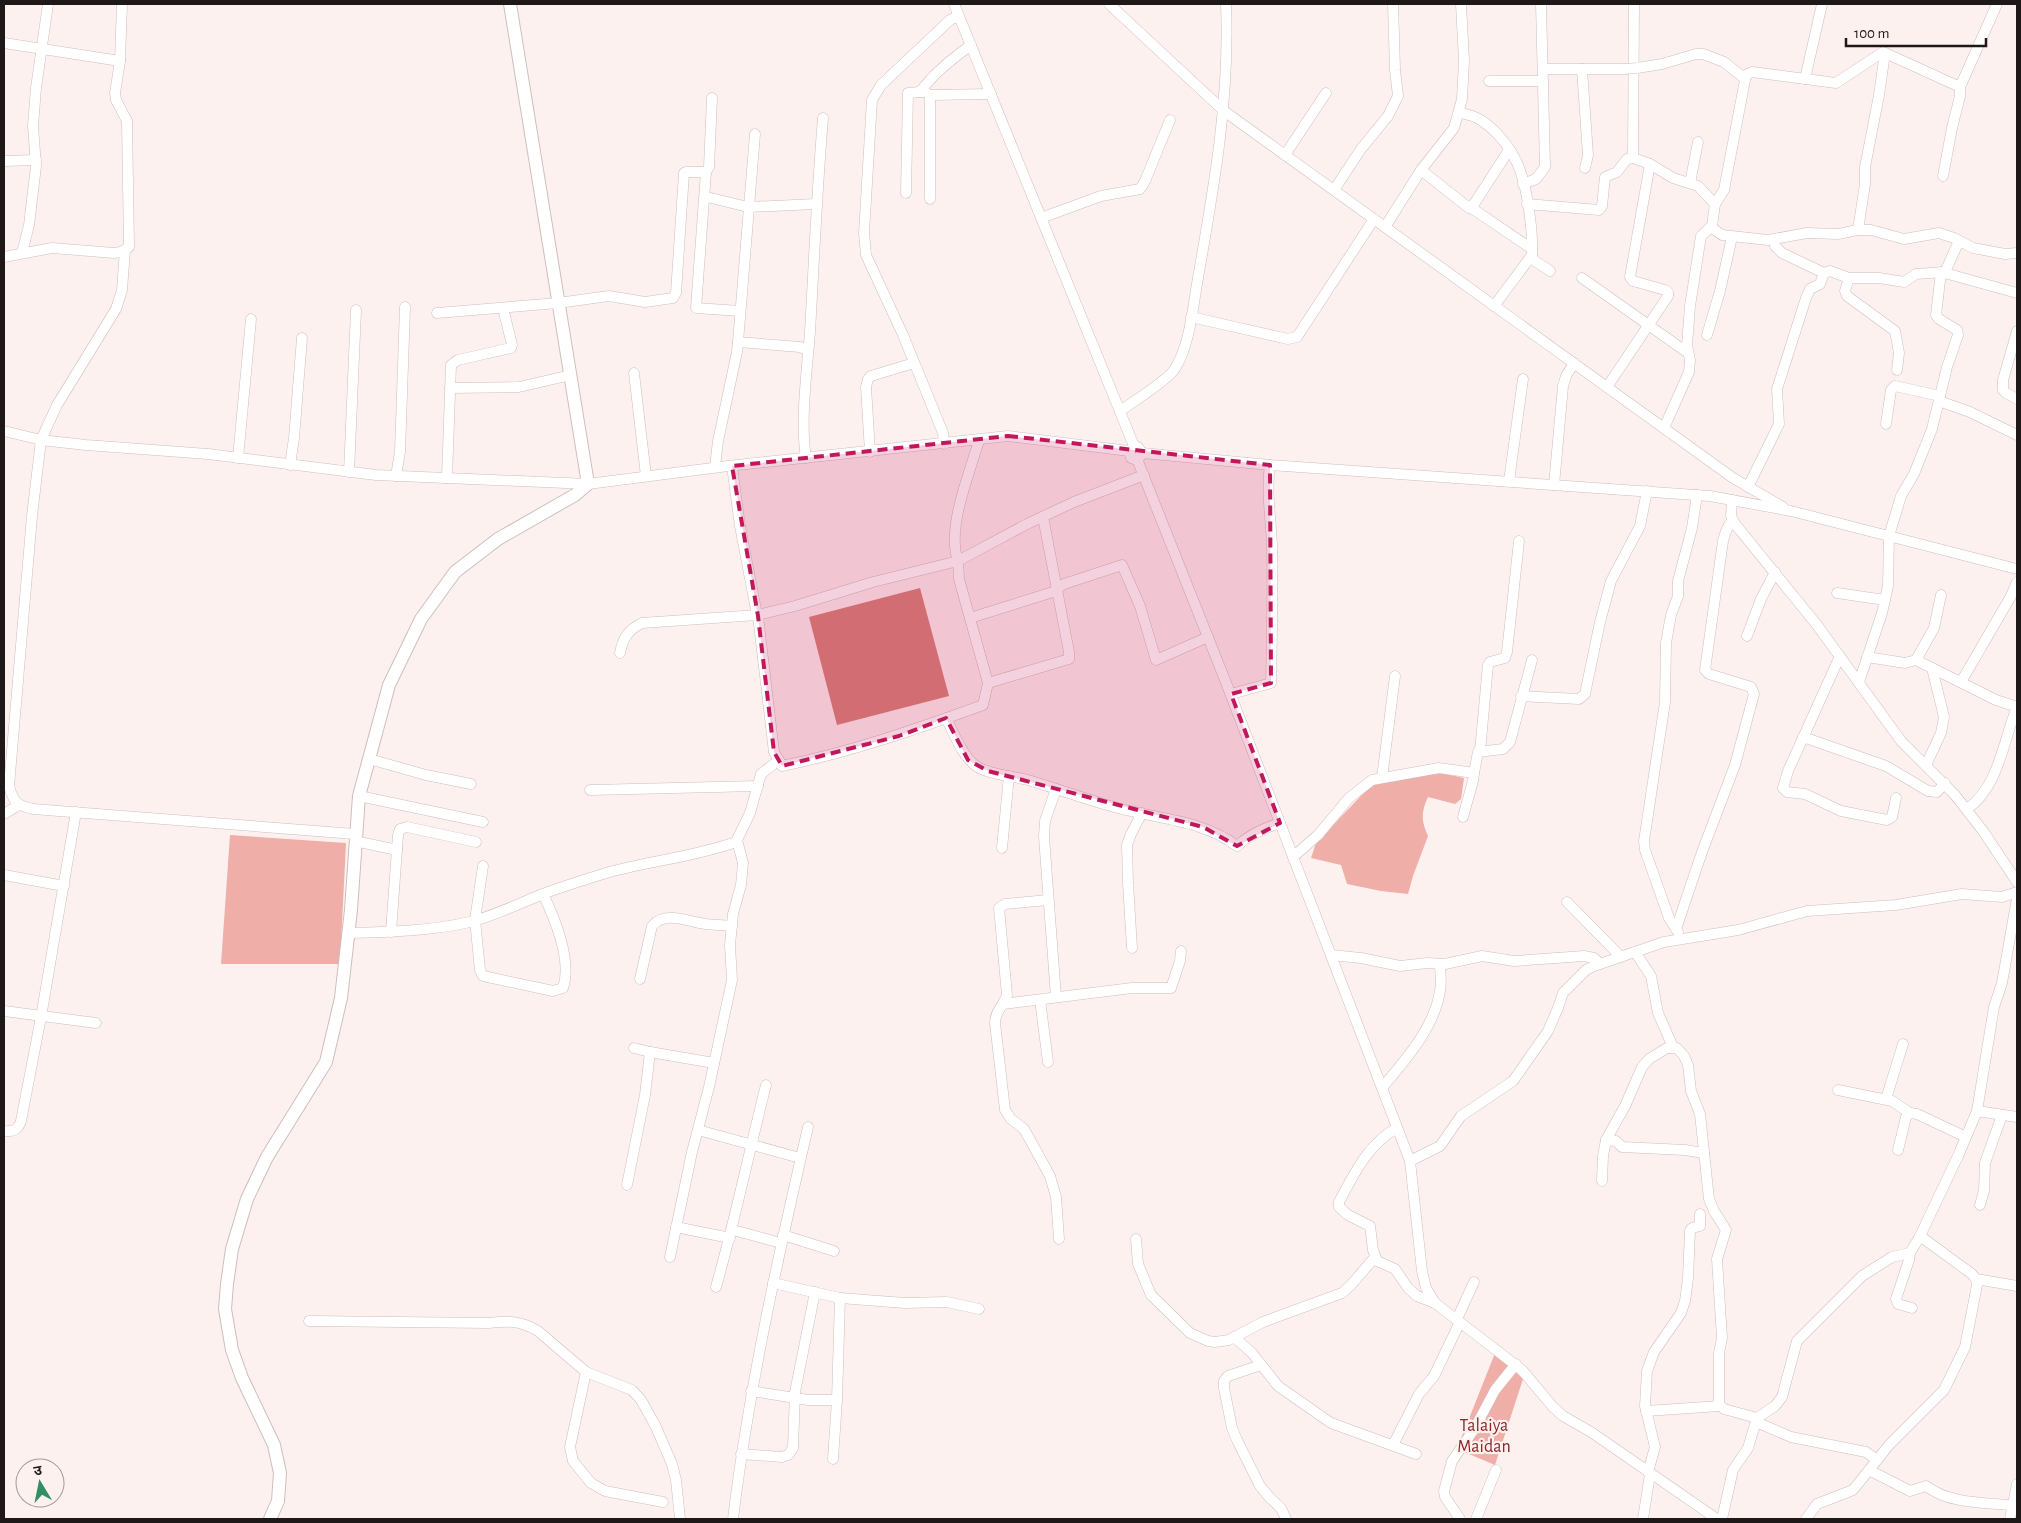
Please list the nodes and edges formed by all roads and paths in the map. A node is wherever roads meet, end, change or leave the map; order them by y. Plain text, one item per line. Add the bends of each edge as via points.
1 (48, 4) edge
2 (122, 4) edge
3 (510, 4) edge
4 (954, 4) edge
5 (1109, 4) edge
6 (1226, 4) edge
7 (1393, 4) edge
8 (1461, 4) edge
9 (1541, 4) edge
10 (1634, 4) edge
11 (1822, 4) edge
12 (1997, 4) edge
13 (959, 16) junction
14 (4, 43) edge
15 (971, 45) junction
16 (40, 49) junction
17 (1884, 53) junction
18 (120, 61) junction
19 (1543, 69) junction
20 (1582, 69) junction
21 (1744, 78) junction
22 (1805, 79) junction
23 (1489, 81) dead end
24 (1543, 81) junction
25 (1960, 86) junction
26 (919, 92) junction
27 (1326, 93) dead end
28 (991, 94) junction
29 (930, 95) junction
30 (712, 98) dead end
31 (1224, 111) junction
32 (1458, 112) junction
33 (823, 118) dead end
34 (1170, 120) dead end
35 (755, 134) dead end
36 (1698, 142) dead end
37 (1509, 150) junction
38 (1285, 155) junction
39 (1633, 158) junction
40 (36, 160) junction
41 (4, 161) edge
42 (1650, 164) junction
43 (1585, 168) dead end
44 (1421, 170) junction
45 (706, 172) junction
46 (1943, 176) dead end
47 (1690, 183) junction
48 (1523, 184) junction
49 (1334, 190) junction
50 (906, 194) dead end
51 (711, 198) dead end
52 (930, 199) dead end
53 (816, 204) junction
54 (1527, 204) junction
55 (1715, 204) junction
56 (748, 208) junction
57 (1470, 208) junction
58 (1041, 218) junction
59 (1374, 219) junction
60 (1385, 227) junction
61 (1709, 229) junction
62 (1858, 230) junction
63 (1732, 237) junction
64 (1960, 241) junction
65 (1775, 246) dead end
66 (125, 250) junction
67 (1532, 252) junction
68 (22, 253) junction
69 (2017, 254) edge
70 (4, 257) edge
71 (1550, 271) dead end
72 (1824, 272) junction
73 (1941, 272) junction
74 (1582, 278) dead end
75 (1849, 278) junction
76 (2017, 293) edge
77 (558, 303) junction
78 (405, 306) dead end
79 (1494, 306) junction
80 (503, 308) junction
81 (356, 310) dead end
82 (740, 311) junction
83 (436, 313) dead end
84 (1191, 317) junction
85 (251, 319) dead end
86 (1649, 326) junction
87 (2017, 331) edge
88 (1707, 335) dead end
89 (302, 338) dead end
90 (738, 342) junction
91 (808, 350) junction
92 (1688, 353) junction
93 (914, 363) junction
94 (1574, 363) junction
95 (1897, 370) dead end
96 (634, 374) dead end
97 (570, 375) junction
98 (1523, 379) dead end
99 (1607, 387) junction
100 (450, 388) junction
101 (1939, 398) junction
102 (2017, 398) edge
103 (1120, 411) junction
104 (1886, 424) dead end
105 (1664, 428) junction
106 (4, 432) edge
107 (2017, 435) edge
108 (41, 440) junction
109 (979, 440) junction
110 (944, 444) junction
111 (870, 452) junction
112 (1136, 452) junction
113 (238, 458) junction
114 (806, 458) junction
115 (290, 464) junction
116 (1270, 465) junction
117 (732, 466) junction
118 (714, 468) junction
119 (349, 472) junction
120 (1144, 474) junction
121 (396, 476) junction
122 (646, 476) junction
123 (447, 478) junction
124 (1509, 481) junction
125 (588, 484) junction
126 (1554, 484) junction
127 (1748, 487) junction
128 (1647, 491) junction
129 (1697, 494) junction
130 (1732, 500) junction
131 (1791, 511) junction
132 (1042, 517) junction
133 (1732, 520) junction
134 (1888, 536) junction
135 (1519, 541) dead end
136 (958, 561) junction
137 (2017, 569) edge
138 (1775, 572) junction
139 (2017, 582) edge
140 (1056, 591) junction
141 (1837, 593) dead end
142 (1940, 595) dead end
143 (1885, 600) junction
144 (757, 615) junction
145 (970, 618) junction
146 (1747, 636) dead end
147 (1208, 638) junction
148 (620, 653) dead end
149 (1840, 656) junction
150 (1867, 657) junction
151 (1532, 660) dead end
152 (1916, 660) junction
153 (1932, 668) junction
154 (1395, 676) dead end
155 (1858, 682) junction
156 (1960, 682) junction
157 (988, 683) junction
158 (1231, 694) junction
159 (1521, 696) junction
160 (2017, 707) edge
161 (946, 718) junction
162 (1803, 737) junction
163 (1480, 751) junction
164 (369, 759) junction
165 (778, 760) junction
166 (1926, 765) junction
167 (1474, 772) junction
168 (1009, 776) junction
169 (1382, 778) junction
170 (471, 784) dead end
171 (1945, 784) junction
172 (758, 786) junction
173 (1056, 789) junction
174 (590, 790) dead end
175 (359, 796) junction
176 (1896, 798) dead end
177 (20, 806) junction
178 (1967, 809) junction
179 (76, 812) junction
180 (1142, 813) junction
181 (4, 814) edge
182 (1463, 817) dead end
183 (483, 822) dead end
184 (1280, 823) junction
185 (355, 838) junction
186 (737, 840) junction
187 (476, 842) dead end
188 (1002, 848) dead end
189 (397, 850) junction
190 (1293, 858) junction
191 (483, 866) dead end
192 (4, 875) edge
193 (2017, 882) edge
194 (64, 886) junction
195 (2017, 892) edge
196 (542, 894) junction
197 (1048, 900) junction
198 (1567, 902) dead end
199 (2017, 902) edge
200 (475, 920) junction
201 (732, 926) junction
202 (1676, 929) junction
203 (391, 932) junction
204 (348, 933) junction
205 (1683, 938) junction
206 (1132, 948) dead end
207 (1181, 951) dead end
208 (1635, 952) junction
209 (1331, 955) junction
210 (1621, 957) junction
211 (1440, 964) junction
212 (1600, 964) junction
213 (640, 979) dead end
214 (1056, 997) junction
215 (1040, 1000) junction
216 (1003, 1004) junction
217 (4, 1011) edge
218 (42, 1017) junction
219 (96, 1023) dead end
220 (1903, 1044) dead end
221 (1673, 1047) junction
222 (634, 1048) dead end
223 (650, 1052) junction
224 (1048, 1062) dead end
225 (714, 1063) junction
226 (766, 1085) dead end
227 (1382, 1088) junction
228 (1838, 1090) dead end
229 (1886, 1099) junction
230 (1976, 1111) junction
231 (1910, 1113) junction
232 (2002, 1115) junction
233 (2017, 1117) edge
234 (808, 1127) dead end
235 (1397, 1128) junction
236 (698, 1130) junction
237 (4, 1131) edge
238 (1966, 1137) junction
239 (1606, 1140) junction
240 (751, 1143) junction
241 (1898, 1150) dead end
242 (1704, 1153) junction
243 (800, 1158) junction
244 (1410, 1161) junction
245 (1602, 1182) dead end
246 (627, 1186) dead end
247 (1980, 1205) dead end
248 (1700, 1214) dead end
249 (676, 1227) junction
250 (732, 1234) junction
251 (1920, 1236) junction
252 (782, 1239) junction
253 (1059, 1239) dead end
254 (1136, 1239) dead end
255 (834, 1252) dead end
256 (1910, 1253) junction
257 (670, 1257) dead end
258 (1379, 1261) junction
259 (1976, 1279) junction
260 (1474, 1282) dead end
261 (773, 1283) junction
262 (2017, 1286) edge
263 (716, 1287) dead end
264 (815, 1292) junction
265 (840, 1298) junction
266 (1435, 1303) junction
267 (1912, 1308) dead end
268 (979, 1309) dead end
269 (309, 1321) dead end
270 (1459, 1321) junction
271 (1234, 1337) junction
272 (1516, 1364) junction
273 (1262, 1366) junction
274 (586, 1372) junction
275 (751, 1391) junction
276 (795, 1398) junction
277 (837, 1400) junction
278 (1720, 1406) junction
279 (1646, 1411) junction
280 (1757, 1420) junction
281 (1393, 1445) junction
282 (741, 1454) junction
283 (1416, 1454) dead end
284 (833, 1459) dead end
285 (1877, 1460) junction
286 (1496, 1470) dead end
287 (1869, 1470) junction
288 (1649, 1473) junction
289 (2017, 1484) edge
290 (663, 1502) dead end
291 (2015, 1505) edge
292 (1456, 1518) edge
293 (270, 1519) edge
294 (680, 1519) edge
295 (733, 1519) edge
296 (1286, 1519) edge
297 (1476, 1519) edge
298 (1642, 1519) edge
299 (1717, 1519) edge
300 (1722, 1519) edge
301 (1806, 1519) edge
302 (2010, 1519) edge

1 - 16 street
2 - 18 street
3 - 77 main road
4 - 13 street
5 - 31 street
6 - 31 street
7 - 49 street via 1398,96 1388,116
8 - 32 street via 1464,61
9 - 19 street
10 - 39 street
11 - 22 street
12 - 25 street
13 - 15 street
13 - 93 street via 950,20 881,85 870,111 864,234 866,255
14 - 16 street
15 - 26 street
15 - 28 street
16 - 18 street
16 - 40 street via 33,126
17 - 22 street via 1836,83
17 - 25 street
17 - 62 street
18 - 66 street via 115,93 127,121 130,240
19 - 20 street
19 - 24 street
20 - 21 street, bridge via 1637,68 1703,54 1724,62
20 - 43 street via 1588,155
21 - 22 street via 1752,72
21 - 55 street via 1725,187
23 - 24 street
24 - 48 street via 1545,167 1536,179
25 - 46 street
26 - 29 street
26 - 50 street via 908,93
27 - 38 street
28 - 29 street
28 - 58 street
29 - 52 street
30 - 45 street via 709,166
31 - 38 street
31 - 84 street
32 - 37 street via 1477,118
32 - 44 street via 1454,128
33 - 53 street
34 - 58 street via 1140,189 1101,196
35 - 56 street
36 - 47 street
37 - 48 street
37 - 57 street
38 - 49 street
39 - 42 street
39 - 54 street via 1627,159 1617,172 1605,177 1599,210
40 - 41 street
40 - 68 street via 30,220
42 - 47 street via 1672,178
42 - 86 street via 1630,276 1633,281 1668,292
44 - 57 street
44 - 60 street
45 - 77 street via 684,174 676,293 673,298 645,302 609,296
45 - 82 street via 696,308
47 - 55 street via 1700,188
48 - 54 street
49 - 59 street
51 - 56 street
53 - 56 street
53 - 91 street
54 - 67 street
55 - 61 street
56 - 82 street
57 - 67 street
58 - 103 street
59 - 60 street
59 - 84 street via 1297,337 1288,339
60 - 79 street
61 - 63 street
61 - 92 street via 1701,236 1696,262
62 - 63 street via 1838,234 1807,233 1774,240
62 - 64 street via 1904,239 1939,233
63 - 88 street
64 - 69 street via 1981,250
64 - 73 street via 1945,272
65 - 72 street via 1782,253
66 - 68 street via 114,253 52,248
66 - 108 street via 122,290 116,309 52,415
67 - 71 street via 1532,259
67 - 79 street
68 - 70 street
72 - 75 street
72 - 127 street via 1820,284 1808,292 1779,382 1779,424
73 - 75 street via 1916,274 1901,282
73 - 76 street
73 - 101 street via 1936,315 1957,330 1958,335
74 - 86 street
75 - 95 street via 1845,291 1847,296 1895,331 1899,353
77 - 80 street
77 - 97 main road
78 - 121 street via 400,452
79 - 94 street
80 - 83 street
80 - 100 street via 511,348 452,363
81 - 119 street
82 - 90 street
84 - 103 street via 1174,370
85 - 113 street
86 - 92 street
86 - 99 street
87 - 102 street via 2003,383 2006,393
89 - 115 street
90 - 91 street
90 - 118 street
91 - 114 street
92 - 105 street via 1689,372
93 - 110 street via 943,434
93 - 111 street via 871,376 868,380
94 - 99 street
94 - 126 street via 1563,386
96 - 122 street
97 - 100 street via 519,387
97 - 125 main road
98 - 124 street
99 - 105 street
100 - 123 street
101 - 104 street via 1895,386
101 - 107 street
101 - 134 street via 1932,429 1914,474 1901,496
103 - 112 street
105 - 127 street
106 - 108 street
108 - 113 street
108 - 177 street via 9,786 12,799
109 - 110 street
109 - 112 street via 1008,436
109 - 136 street via 956,527
110 - 111 street
111 - 114 street
112 - 116 street
112 - 120 street
113 - 115 street
114 - 117 street
115 - 119 street
116 - 124 street
116 - 158 street via 1271,683
117 - 118 street
117 - 144 street
118 - 122 street
119 - 121 street
120 - 132 street
120 - 147 street
121 - 123 street
122 - 125 street
123 - 125 street
124 - 126 street
125 - 164 main road via 575,495 498,539 455,572 421,619 390,685
126 - 128 street
127 - 131 street
128 - 129 street
128 - 159 street via 1638,531 1611,581 1585,694 1579,699
129 - 130 street
129 - 202 street via 1666,643 1665,702 1644,841 1666,913
130 - 131 street
130 - 133 street
131 - 134 street
132 - 136 street
132 - 140 street
133 - 138 street
133 - 202 street via 1723,542 1705,670 1751,686 1754,694 1735,765
134 - 137 street
134 - 143 street
135 - 163 street via 1507,652 1505,658 1488,665
136 - 144 street
136 - 145 street via 959,579
138 - 146 street via 1760,599
138 - 149 street
139 - 156 street
140 - 145 street
140 - 147 street via 1064,584 1122,565 1140,606 1156,660
140 - 157 street via 1069,659
141 - 143 street
142 - 152 street via 1934,628
143 - 150 street
144 - 148 street via 642,623 622,640
144 - 165 street via 774,752
145 - 157 street
147 - 158 street
149 - 155 street
149 - 162 street
150 - 152 street via 1905,663
150 - 155 street
151 - 159 street
152 - 153 street
153 - 156 street
153 - 166 street via 1944,716 1941,732
154 - 169 street
155 - 166 street via 1901,742
156 - 160 street
157 - 161 street via 983,705
158 - 184 street
159 - 163 street via 1508,745 1503,749
160 - 178 street via 1991,781 1983,796
161 - 165 street via 899,736 823,758 782,766
161 - 168 street via 968,760 978,767
162 - 171 street via 1893,769 1928,791 1937,792
162 - 176 street via 1784,782 1785,790 1805,794 1841,811 1887,820 1892,817
163 - 167 street via 1476,755
164 - 170 street
164 - 175 main road
165 - 172 street via 761,774
166 - 171 street
167 - 169 street via 1439,768
167 - 182 street
168 - 173 street
168 - 188 street
169 - 190 street via 1369,782 1349,798 1318,835
171 - 178 street
172 - 174 street
172 - 186 street
173 - 180 street
173 - 197 street via 1044,829
175 - 183 street
175 - 185 main road
177 - 179 street
177 - 181 street
178 - 193 street
179 - 185 street
179 - 194 street
180 - 184 street via 1203,827 1237,846 1256,832
180 - 206 street via 1127,845
184 - 190 street
185 - 189 street
185 - 204 main road
186 - 196 street via 712,850 605,873
186 - 201 street via 743,863
187 - 189 street via 403,827 398,831
189 - 203 street
190 - 209 street
191 - 200 street
192 - 194 street
194 - 218 street
195 - 205 street via 2002,897 1962,894 1896,905 1820,909 1738,930
196 - 200 street
196 - 200 street via 565,958 564,988 561,990 483,976
197 - 214 street
197 - 216 street via 1000,906 1006,988
198 - 210 street
199 - 230 street
200 - 203 street
201 - 213 street via 678,918 657,921 652,926
201 - 225 street via 732,980
202 - 205 street
203 - 204 street
204 - 293 main road via 342,998 326,1062 267,1157 246,1199 226,1284 225,1309 232,1350 274,1445 280,1473 278,1501
205 - 208 street
207 - 214 street via 1170,988 1132,988
208 - 210 street
208 - 221 street via 1651,976 1658,1013
209 - 211 street via 1393,966
209 - 227 street
210 - 212 street
211 - 212 street via 1482,956 1514,961 1584,956 1594,958
211 - 227 street via 1440,990 1433,1014 1411,1053
212 - 244 street via 1586,970 1563,993 1548,1030 1513,1081 1461,1116 1440,1146
214 - 215 street
215 - 216 street
215 - 224 street
216 - 253 street via 994,1023 1005,1110 1024,1129 1050,1176 1056,1197
217 - 218 street
218 - 219 street
218 - 237 street via 21,1121 12,1132
220 - 229 street
221 - 239 street via 1649,1059 1642,1067
221 - 242 street via 1682,1052 1688,1066 1691,1091 1700,1114
222 - 223 street
223 - 225 street
223 - 246 street
225 - 236 street
226 - 240 street
227 - 235 street
228 - 229 street
229 - 231 street
230 - 232 street
230 - 238 street
231 - 238 street
231 - 241 street via 1906,1117
232 - 233 street
232 - 247 street via 1985,1163 1984,1194
234 - 243 street
235 - 244 street
235 - 258 street via 1385,1135 1361,1162 1339,1202 1340,1209 1370,1226
236 - 240 street
236 - 249 street
238 - 251 street
239 - 242 street via 1616,1141 1622,1147
239 - 245 street
240 - 243 street
240 - 250 street
242 - 278 street via 1710,1199 1726,1230 1717,1260 1722,1338
243 - 252 street
244 - 266 street via 1423,1280
248 - 279 street via 1700,1226 1690,1231 1688,1278 1681,1314 1651,1358 1647,1371
249 - 250 street
249 - 257 street
250 - 252 street
250 - 263 street
251 - 256 street
251 - 259 street
252 - 255 street
252 - 261 street
254 - 271 street via 1138,1264 1152,1295 1199,1338 1215,1342
256 - 267 street via 1896,1300 1898,1304
256 - 280 street via 1892,1257 1862,1276 1800,1337 1782,1397 1776,1406
258 - 266 street via 1395,1269 1417,1296
258 - 271 street via 1342,1293 1263,1322
259 - 262 street
259 - 285 street via 1965,1347 1947,1385
260 - 270 street
261 - 264 street
261 - 275 street
264 - 265 street
264 - 276 street
265 - 268 street via 905,1303 947,1302
265 - 277 street
266 - 270 street
269 - 274 street via 522,1322 538,1330
270 - 272 street
270 - 281 street via 1434,1376 1418,1394
271 - 273 street
272 - 288 street via 1553,1408
272 - 292 street via 1495,1390 1475,1428 1452,1461 1444,1492
273 - 281 street via 1278,1386 1331,1423
273 - 296 street via 1228,1376 1224,1388 1237,1440 1260,1486 1281,1508
274 - 290 street via 570,1447 573,1461 600,1489
274 - 294 street via 632,1390 641,1400 672,1464
275 - 276 street
275 - 282 street
276 - 277 street
276 - 282 street via 791,1452 782,1457
277 - 284 street
278 - 279 street
278 - 280 street
279 - 288 street via 1655,1447
280 - 285 street via 1791,1437 1866,1452
280 - 300 street via 1748,1448 1733,1470
281 - 283 street
282 - 295 street
285 - 287 street
286 - 297 street
287 - 291 street via 1910,1491 1926,1486 1954,1499
287 - 301 street via 1853,1490 1817,1504
288 - 298 street
288 - 299 street
289 - 291 street
291 - 302 street

